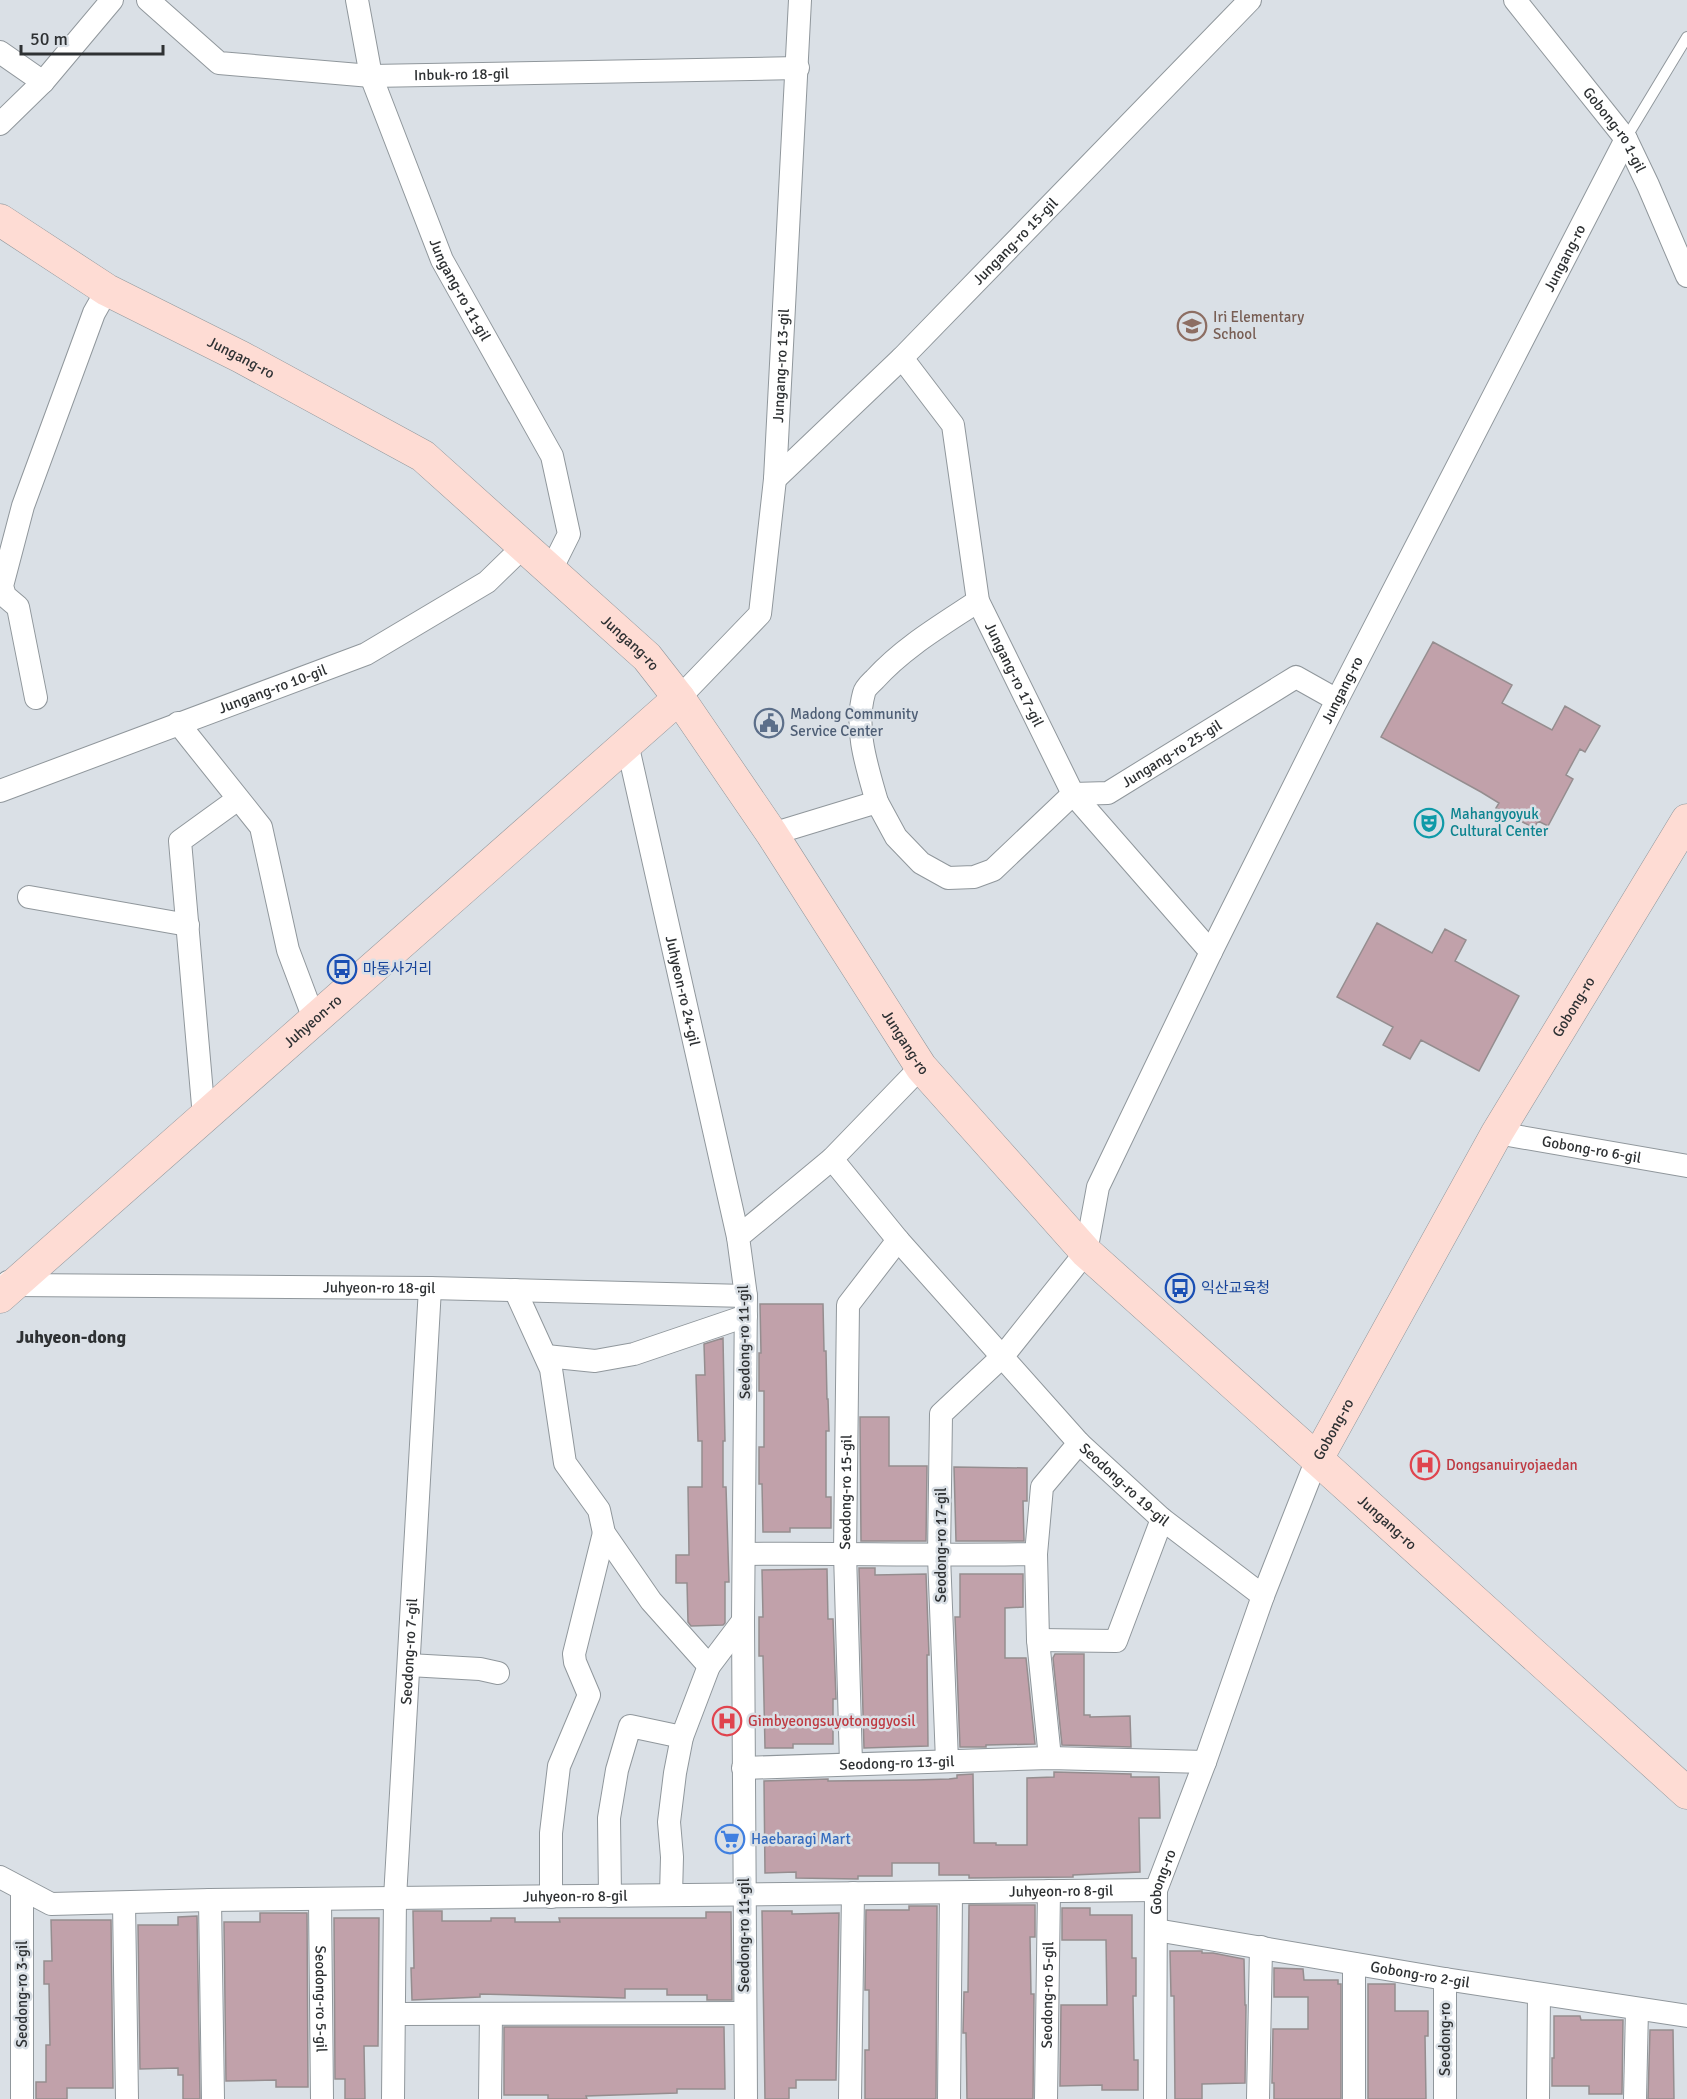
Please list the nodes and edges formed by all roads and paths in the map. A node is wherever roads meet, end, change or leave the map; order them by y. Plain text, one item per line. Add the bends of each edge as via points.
1 (112, 0) edge
2 (148, 0) edge
3 (357, 0) edge
4 (800, 0) edge
5 (1250, 0) edge
6 (1515, 0) edge
7 (1687, 37) edge
8 (0, 51) edge
9 (798, 68) junction
10 (371, 76) junction
11 (43, 82) junction
12 (0, 124) edge
13 (1626, 139) junction
14 (0, 220) edge
15 (1687, 276) edge
16 (107, 290) junction
17 (902, 357) junction
18 (775, 479) junction
19 (524, 546) junction
20 (551, 570) junction
21 (1, 586) edge
22 (978, 601) junction
23 (36, 698) dead end
24 (679, 698) junction
25 (1337, 700) junction
26 (178, 723) junction
27 (627, 743) junction
28 (0, 791) edge
29 (1073, 794) junction
30 (238, 799) junction
31 (877, 802) junction
32 (1687, 820) edge
33 (772, 834) junction
34 (29, 897) dead end
35 (188, 925) junction
36 (1211, 952) junction
37 (314, 1019) junction
38 (921, 1067) junction
39 (204, 1117) junction
40 (1497, 1133) junction
41 (832, 1159) junction
42 (1687, 1166) edge
43 (738, 1237) junction
44 (898, 1240) junction
45 (1086, 1252) junction
46 (4, 1286) edge
47 (430, 1288) junction
48 (515, 1290) junction
49 (746, 1306) junction
50 (546, 1356) junction
51 (1003, 1356) junction
52 (1079, 1443) junction
53 (1317, 1459) junction
54 (1162, 1519) junction
55 (604, 1533) junction
56 (845, 1552) junction
57 (744, 1554) junction
58 (1036, 1554) junction
59 (939, 1556) junction
60 (1263, 1596) junction
61 (743, 1621) junction
62 (1038, 1640) junction
63 (409, 1665) junction
64 (710, 1666) junction
65 (498, 1673) dead end
66 (682, 1737) junction
67 (1050, 1758) junction
68 (947, 1761) junction
69 (1205, 1762) junction
70 (851, 1764) junction
71 (743, 1768) junction
72 (1687, 1793) edge
73 (0, 1877) edge
74 (22, 1890) junction
75 (1156, 1890) junction
76 (1049, 1891) junction
77 (854, 1893) junction
78 (951, 1893) junction
79 (671, 1895) junction
80 (745, 1895) junction
81 (610, 1896) junction
82 (550, 1897) junction
83 (395, 1898) junction
84 (210, 1900) junction
85 (320, 1900) junction
86 (124, 1903) junction
87 (1156, 1930) junction
88 (1261, 1947) junction
89 (1354, 1964) junction
90 (1445, 1979) junction
91 (1539, 1994) junction
92 (1637, 2009) junction
93 (744, 2013) junction
94 (394, 2014) junction
95 (491, 2014) junction
96 (1687, 2016) edge
97 (22, 2099) edge
98 (127, 2099) edge
99 (213, 2099) edge
100 (322, 2099) edge
101 (393, 2099) edge
102 (490, 2099) edge
103 (746, 2099) edge
104 (850, 2099) edge
105 (949, 2099) edge
106 (1046, 2099) edge
107 (1155, 2099) edge
108 (1258, 2099) edge
109 (1354, 2099) edge
110 (1445, 2099) edge
111 (1538, 2099) edge
112 (1635, 2099) edge

1 - 11 street
2 - 10 street, Inbuk-ro 18-gil via 219,63
3 - 10 street, Jungang-ro 11-gil
4 - 9 street, Jungang-ro 13-gil
5 - 17 street, Jungang-ro 15-gil
6 - 13 street, Gobong-ro 1-gil
7 - 13 lane
8 - 11 street
9 - 10 street, Inbuk-ro 18-gil
9 - 18 street, Jungang-ro 13-gil
10 - 20 street, Jungang-ro 11-gil via 442,260 552,456 569,534
11 - 12 street
13 - 15 street, Gobong-ro 1-gil
13 - 25 street, Jungang-ro
14 - 16 street, Jungang-ro
16 - 19 street, Jungang-ro via 241,357 423,456
16 - 21 street via 94,313 23,506
17 - 18 street, Jungang-ro 15-gil
17 - 22 street, Jungang-ro 17-gil via 953,425
18 - 24 street, Jungang-ro 13-gil via 760,614
19 - 20 street, Jungang-ro
19 - 26 street, Jungang-ro 10-gil via 487,582 366,654
20 - 24 street, Jungang-ro via 647,657
21 - 23 street via 5,596 18,607
22 - 29 street, Jungang-ro 17-gil
22 - 31 street via 888,664 864,691 861,727 865,763
24 - 27 street, Juhyeon-ro
24 - 33 street, Jungang-ro
25 - 29 street, Jungang-ro 25-gil via 1296,677 1108,793
25 - 36 street, Jungang-ro
26 - 28 street, Jungang-ro 10-gil
26 - 30 street
27 - 37 street, Juhyeon-ro
27 - 43 street, Juhyeon-ro 24-gil
29 - 31 street via 993,870 974,877 948,878 921,863 896,837
29 - 36 street, Jungang-ro 17-gil
30 - 35 street via 180,841
30 - 37 street via 261,827 288,950
31 - 33 street
32 - 40 street, Gobong-ro
33 - 38 street, Jungang-ro
34 - 35 street
35 - 39 street
36 - 45 street, Jungang-ro via 1098,1187
37 - 39 street, Juhyeon-ro
38 - 41 street
38 - 45 street, Jungang-ro
39 - 46 street, Juhyeon-ro
40 - 42 street, Gobong-ro 6-gil
40 - 53 street, Gobong-ro
41 - 43 street
41 - 44 street, Seodong-ro 19-gil
43 - 49 street, Seodong-ro 11-gil
44 - 51 street, Seodong-ro 19-gil
44 - 56 street, Seodong-ro 15-gil via 848,1305
45 - 51 street
45 - 53 street, Jungang-ro
46 - 47 street, Juhyeon-ro 18-gil
47 - 48 street, Juhyeon-ro 18-gil
47 - 63 street, Seodong-ro 7-gil
48 - 49 street, Juhyeon-ro 18-gil
48 - 50 street
49 - 50 street via 634,1354 595,1361
49 - 57 street, Seodong-ro 11-gil
50 - 55 street via 566,1463 599,1510
51 - 52 street, Seodong-ro 19-gil
51 - 59 street, Seodong-ro 17-gil via 941,1414
52 - 54 street, Seodong-ro 19-gil
52 - 58 street via 1042,1487
53 - 60 street, Gobong-ro
53 - 72 street, Jungang-ro
54 - 60 street, Seodong-ro 19-gil
54 - 62 street via 1116,1641
55 - 64 street via 651,1601
55 - 82 street via 574,1653 589,1695 559,1766 551,1833
56 - 57 street
56 - 59 street
56 - 70 street, Seodong-ro 15-gil
57 - 61 street, Seodong-ro 11-gil
58 - 59 street
58 - 62 street
59 - 68 street, Seodong-ro 17-gil
60 - 69 street, Gobong-ro
61 - 64 street
61 - 71 street, Seodong-ro 11-gil
62 - 67 street
63 - 65 street
63 - 83 street, Seodong-ro 7-gil
64 - 66 street
66 - 79 street via 669,1822
66 - 81 street via 630,1726 609,1818
67 - 68 street, Seodong-ro 13-gil
67 - 69 street, Seodong-ro 13-gil
68 - 70 street, Seodong-ro 13-gil
69 - 75 street, Gobong-ro
70 - 71 street, Seodong-ro 13-gil
71 - 80 street, Seodong-ro 11-gil
73 - 74 street, Juhyeon-ro 8-gil
74 - 86 street, Juhyeon-ro 8-gil via 51,1904
74 - 97 street, Seodong-ro 3-gil
75 - 76 street, Juhyeon-ro 8-gil
75 - 87 street, Gobong-ro
76 - 78 street, Juhyeon-ro 8-gil
76 - 106 street, Seodong-ro 5-gil
77 - 78 street, Juhyeon-ro 8-gil
77 - 80 street, Juhyeon-ro 8-gil
77 - 104 street
78 - 105 street
79 - 80 street, Juhyeon-ro 8-gil
79 - 81 street, Juhyeon-ro 8-gil
80 - 93 street, Seodong-ro 11-gil
81 - 82 street, Juhyeon-ro 8-gil
82 - 83 street, Juhyeon-ro 8-gil
83 - 85 street, Juhyeon-ro 8-gil
83 - 94 street, Seodong-ro 7-gil
84 - 85 street, Juhyeon-ro 8-gil
84 - 86 street, Juhyeon-ro 8-gil
84 - 99 street
85 - 100 street, Seodong-ro 5-gil
86 - 98 street
87 - 88 street, Gobong-ro 2-gil
87 - 107 street, Gobong-ro
88 - 89 street, Gobong-ro 2-gil
88 - 108 street
89 - 90 street, Gobong-ro 2-gil
89 - 109 street
90 - 91 street, Gobong-ro 2-gil
90 - 110 street, Seodong-ro
91 - 92 street, Gobong-ro 2-gil
91 - 111 street
92 - 96 street, Gobong-ro 2-gil
92 - 112 street
93 - 95 street
93 - 103 street, Seodong-ro 11-gil
94 - 95 street
94 - 101 street, Seodong-ro 7-gil
95 - 102 street

